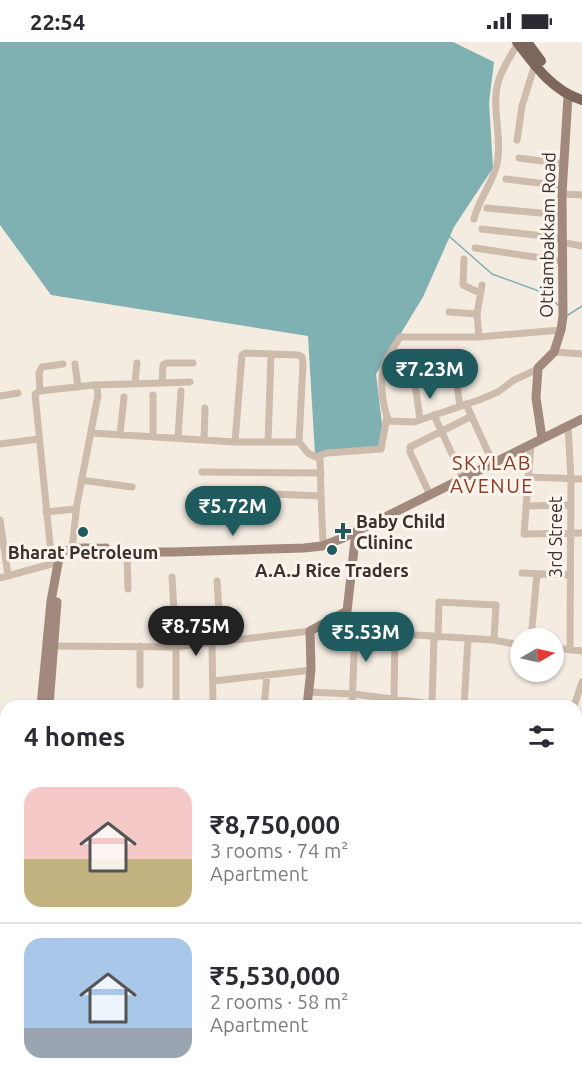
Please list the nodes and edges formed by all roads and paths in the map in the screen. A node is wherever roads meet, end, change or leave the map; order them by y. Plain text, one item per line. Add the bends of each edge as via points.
1 (523, 42) edge
2 (535, 64) junction
3 (582, 94) edge
4 (568, 96) junction
5 (582, 100) edge
6 (517, 140) dead end
7 (519, 158) dead end
8 (564, 164) junction
9 (506, 179) dead end
10 (562, 190) junction
11 (582, 195) edge
12 (488, 208) dead end
13 (562, 214) junction
14 (474, 219) dead end
15 (482, 229) dead end
16 (562, 240) junction
17 (582, 246) edge
18 (475, 248) dead end
19 (465, 259) dead end
20 (561, 261) junction
21 (482, 285) dead end
22 (480, 293) junction
23 (449, 312) dead end
24 (477, 314) junction
25 (561, 330) junction
26 (479, 337) junction
27 (554, 352) junction
28 (271, 354) junction
29 (582, 354) edge
30 (137, 363) dead end
31 (193, 363) dead end
32 (63, 364) dead end
33 (75, 364) dead end
34 (538, 369) junction
35 (456, 378) dead end
36 (190, 382) dead end
37 (135, 383) junction
38 (162, 383) junction
39 (415, 383) dead end
40 (94, 385) junction
41 (78, 387) junction
42 (181, 391) dead end
43 (40, 392) junction
44 (18, 393) dead end
45 (153, 395) dead end
46 (0, 396) edge
47 (124, 398) dead end
48 (463, 405) junction
49 (205, 408) dead end
50 (434, 415) junction
51 (387, 416) junction
52 (472, 416) junction
53 (582, 418) edge
54 (420, 420) junction
55 (570, 425) junction
56 (441, 430) junction
57 (91, 433) junction
58 (120, 435) junction
59 (153, 437) junction
60 (177, 438) junction
61 (542, 438) junction
62 (39, 439) junction
63 (204, 440) junction
64 (235, 442) junction
65 (268, 442) junction
66 (299, 442) junction
67 (0, 444) edge
68 (531, 444) junction
69 (318, 456) junction
70 (493, 463) junction
71 (202, 472) dead end
72 (321, 473) junction
73 (528, 477) junction
74 (462, 478) junction
75 (571, 479) junction
76 (582, 479) edge
77 (81, 480) junction
78 (132, 487) dead end
79 (201, 491) dead end
80 (430, 495) junction
81 (321, 496) junction
82 (571, 505) junction
83 (526, 506) junction
84 (76, 509) junction
85 (46, 512) junction
86 (0, 520) edge
87 (356, 532) junction
88 (570, 533) junction
89 (582, 533) edge
90 (323, 541) junction
91 (72, 549) junction
92 (101, 549) junction
93 (127, 551) junction
94 (55, 567) junction
95 (522, 573) dead end
96 (537, 574) junction
97 (570, 575) junction
98 (8, 576) junction
99 (172, 577) dead end
100 (0, 578) edge
101 (217, 581) dead end
102 (128, 589) dead end
103 (346, 612) junction
104 (532, 628) edge
105 (310, 631) junction
106 (355, 631) junction
107 (395, 634) junction
108 (436, 637) junction
109 (468, 639) junction
110 (494, 640) junction
111 (221, 641) junction
112 (213, 642) junction
113 (510, 643) edge
114 (53, 646) junction
115 (140, 646) junction
116 (176, 647) junction
117 (564, 648) edge
118 (570, 648) junction
119 (582, 651) edge
120 (311, 670) junction
121 (267, 675) junction
122 (213, 681) junction
123 (582, 682) edge
124 (140, 685) dead end
125 (308, 692) junction
126 (353, 694) junction
127 (394, 699) junction
128 (42, 700) edge
129 (49, 700) edge
130 (176, 700) edge
131 (213, 700) edge
132 (265, 700) edge
133 (307, 700) edge
134 (352, 700) edge
135 (402, 700) edge
136 (432, 700) edge
137 (464, 700) edge
138 (576, 700) edge

1 - 2 main road
1 - 3 main road via 560,83
1 - 14 street via 498,83 497,162
2 - 4 main road
2 - 6 street
4 - 5 main road
4 - 8 street, Ottiambakkam Road
7 - 8 street
8 - 10 street, Ottiambakkam Road
9 - 10 street
10 - 11 street
10 - 13 street, Ottiambakkam Road
12 - 13 street
13 - 16 street, Ottiambakkam Road
15 - 16 street
16 - 17 street
16 - 20 street, Ottiambakkam Road
18 - 20 street
19 - 22 street via 463,285
20 - 25 street, Ottiambakkam Road
21 - 22 street
22 - 24 street
23 - 24 street
24 - 26 street
25 - 26 street
25 - 27 street, Ottiambakkam Road
26 - 51 street via 400,338 385,362 382,383
27 - 29 street
27 - 34 street, Ottiambakkam Road
28 - 64 street via 245,353 240,359
28 - 65 street
28 - 66 street via 302,357
30 - 37 street
31 - 38 street via 164,364
32 - 43 street via 42,367
33 - 41 street
34 - 48 street via 498,392
34 - 61 street via 536,398
35 - 48 street
36 - 38 street
37 - 38 street
37 - 40 street
39 - 54 street
40 - 41 street
40 - 57 street via 98,395
41 - 43 street
42 - 60 street
43 - 62 street via 34,399
44 - 46 street
45 - 59 street
47 - 58 street
48 - 50 street
48 - 52 street
49 - 63 street
50 - 54 street
50 - 56 street
51 - 54 street via 396,422
51 - 69 street via 381,449
52 - 56 street
52 - 70 street
53 - 55 street
55 - 61 street
55 - 75 street, 3rd Street
56 - 74 street
56 - 80 street via 410,447
57 - 58 street
57 - 77 street
58 - 59 street
59 - 60 street
60 - 63 street
61 - 68 street
62 - 67 street
62 - 85 street
63 - 64 street
64 - 65 street
65 - 66 street
66 - 69 street via 311,455
68 - 70 street
68 - 73 street
69 - 72 street
70 - 74 street
71 - 72 street
72 - 81 street
73 - 75 street
73 - 83 street
74 - 80 street
75 - 76 street
75 - 82 street, 3rd Street
77 - 78 street
77 - 84 street
79 - 81 street
80 - 87 street
81 - 90 street
82 - 83 street
82 - 88 street, 3rd Street
83 - 88 street via 524,534
84 - 85 street
84 - 91 street
85 - 94 street
86 - 98 street
87 - 90 street
87 - 93 street via 334,542 304,548
87 - 103 street
88 - 89 street
88 - 97 street, 3rd Street
90 - 92 street
91 - 92 street
91 - 94 street via 61,554
92 - 93 street
93 - 102 street
94 - 98 street
94 - 114 street
94 - 128 street
95 - 96 street
96 - 97 street
96 - 104 street
97 - 118 street, 3rd Street
98 - 100 street
99 - 116 street
101 - 111 street
103 - 105 street
103 - 106 street via 347,629
105 - 111 street
105 - 120 street
106 - 107 street
106 - 126 street
107 - 108 street
107 - 127 street
108 - 109 street
108 - 110 street via 439,602 496,604
108 - 136 street
109 - 110 street
109 - 137 street
110 - 113 street
111 - 112 street
112 - 116 street
112 - 122 street
114 - 115 street
114 - 129 street
115 - 116 street
115 - 124 street
116 - 130 street
117 - 118 street
118 - 119 street
120 - 121 street
120 - 125 street
121 - 122 street
121 - 132 street
122 - 131 street
123 - 138 street
125 - 126 street
125 - 133 street
126 - 127 street
126 - 134 street
127 - 135 street

